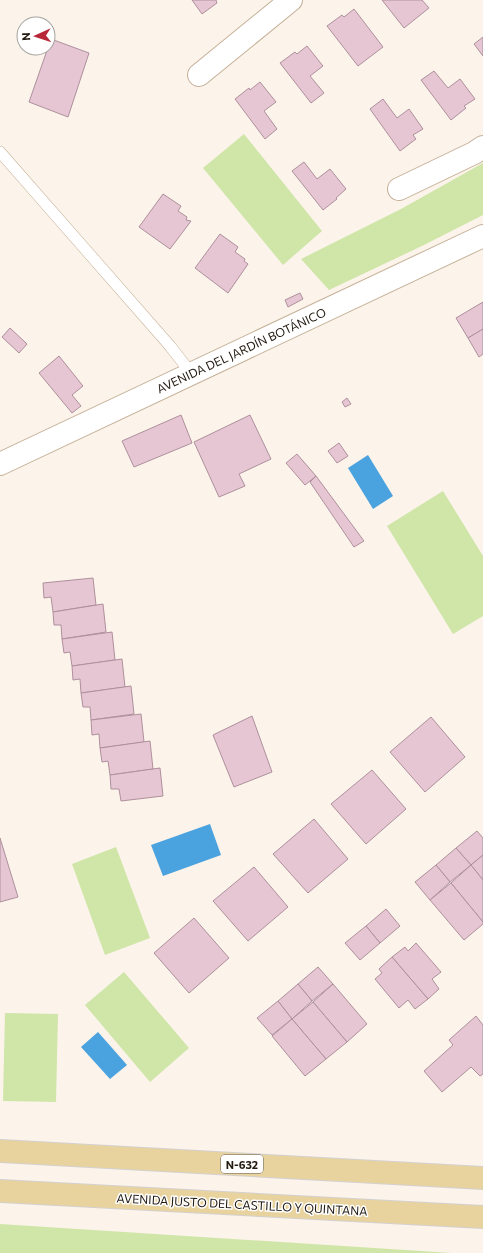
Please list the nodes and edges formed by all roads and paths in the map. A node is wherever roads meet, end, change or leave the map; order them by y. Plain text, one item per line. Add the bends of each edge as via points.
1 (291, 0) edge
2 (199, 75) dead end
3 (483, 147) edge
4 (0, 152) edge
5 (399, 189) dead end
6 (483, 236) edge
7 (191, 373) junction
8 (0, 464) edge
9 (0, 1150) edge
10 (483, 1178) edge
11 (0, 1191) edge
12 (483, 1217) edge

1 - 2 street
3 - 5 street
4 - 7 lane
6 - 7 street, AVENIDA DEL JARDÍN BOTÁNICO
7 - 8 street, AVENIDA DEL JARDÍN BOTÁNICO
9 - 10 main road, N-632
11 - 12 main road, AVENIDA JUSTO DEL CASTILLO Y QUINTANA

